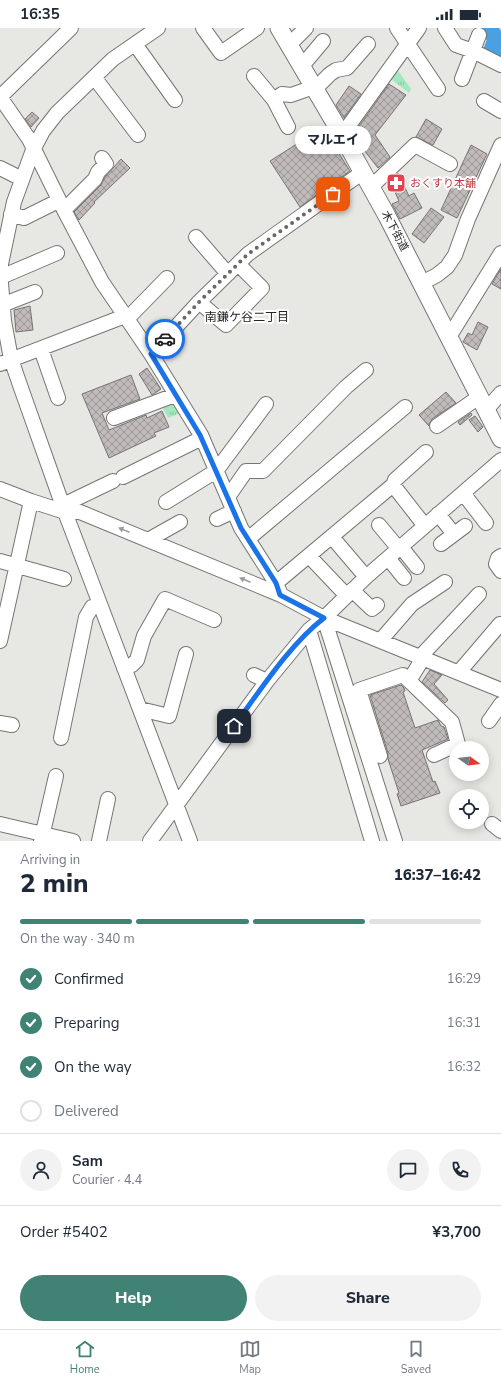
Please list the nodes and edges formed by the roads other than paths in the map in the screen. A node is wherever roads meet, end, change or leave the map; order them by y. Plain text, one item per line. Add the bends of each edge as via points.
1 (71, 28) edge
2 (158, 28) edge
3 (203, 28) edge
4 (257, 28) edge
5 (279, 28) edge
6 (306, 28) edge
7 (397, 28) edge
8 (419, 28) edge
9 (444, 28) edge
10 (479, 35) dead end
11 (323, 42) dead end
12 (135, 44) junction
13 (368, 44) dead end
14 (407, 44) junction
15 (289, 45) junction
16 (473, 51) junction
17 (302, 66) junction
18 (501, 66) edge
19 (254, 76) dead end
20 (94, 77) junction
21 (462, 79) dead end
22 (314, 88) junction
23 (438, 89) dead end
24 (0, 97) edge
25 (175, 100) dead end
26 (274, 100) junction
27 (484, 102) dead end
28 (501, 111) edge
29 (288, 127) dead end
30 (138, 135) dead end
31 (342, 135) junction
32 (501, 146) edge
33 (34, 150) junction
34 (102, 158) dead end
35 (450, 164) dead end
36 (0, 168) edge
37 (22, 179) junction
38 (367, 179) junction
39 (59, 206) junction
40 (6, 222) edge
41 (196, 237) dead end
42 (57, 253) dead end
43 (501, 253) edge
44 (233, 269) junction
45 (167, 278) dead end
46 (0, 281) edge
47 (422, 283) junction
48 (35, 292) dead end
49 (199, 302) junction
50 (2, 305) junction
51 (126, 318) junction
52 (449, 337) junction
53 (41, 349) junction
54 (151, 354) junction
55 (6, 361) edge
56 (366, 370) dead end
57 (501, 393) edge
58 (175, 395) junction
59 (58, 398) dead end
60 (266, 404) dead end
61 (482, 404) junction
62 (406, 407) dead end
63 (114, 418) dead end
64 (437, 426) dead end
65 (202, 438) junction
66 (501, 439) edge
67 (426, 452) dead end
68 (501, 460) edge
69 (216, 471) junction
70 (394, 485) junction
71 (0, 489) edge
72 (463, 493) junction
73 (228, 496) junction
74 (31, 501) junction
75 (166, 502) dead end
76 (64, 508) junction
77 (234, 510) junction
78 (438, 514) junction
79 (217, 519) dead end
80 (180, 522) dead end
81 (486, 523) dead end
82 (379, 525) dead end
83 (425, 526) junction
84 (332, 537) junction
85 (248, 539) junction
86 (148, 540) junction
87 (441, 544) dead end
88 (396, 551) junction
89 (309, 556) junction
90 (501, 556) edge
91 (0, 561) edge
92 (16, 566) junction
93 (417, 566) dead end
94 (501, 570) edge
95 (366, 577) junction
96 (404, 578) dead end
97 (64, 579) dead end
98 (445, 582) dead end
99 (278, 589) junction
100 (349, 593) junction
101 (479, 594) dead end
102 (377, 605) dead end
103 (101, 607) junction
104 (324, 618) junction
105 (214, 620) dead end
106 (500, 624) edge
107 (308, 630) junction
108 (0, 641) edge
109 (380, 641) junction
110 (186, 654) dead end
111 (422, 657) junction
112 (124, 668) junction
113 (459, 672) junction
114 (409, 681) junction
115 (500, 688) edge
116 (501, 704) edge
117 (140, 709) junction
118 (490, 721) dead end
119 (61, 738) dead end
120 (380, 756) dead end
121 (434, 756) dead end
122 (56, 776) dead end
123 (108, 799) dead end
124 (176, 806) junction
125 (0, 824) edge
126 (42, 838) edge
127 (73, 841) edge
128 (99, 841) edge
129 (150, 841) edge
130 (190, 841) edge
131 (372, 841) edge
132 (395, 841) edge

1 - 24 street
2 - 12 street
3 - 4 street via 221,53
5 - 15 main road, 木下街道
6 - 15 street
7 - 14 street
8 - 14 street
9 - 16 street via 456,45
10 - 16 street
11 - 17 street
12 - 20 street via 113,59
12 - 25 street
13 - 22 street via 347,68 336,70
14 - 23 street
14 - 31 street
15 - 17 main road, 木下街道
16 - 18 street
16 - 21 street
17 - 22 main road, 木下街道
19 - 26 street
20 - 30 street
20 - 33 street via 57,113 43,131
22 - 26 street via 291,95 282,94
22 - 31 main road, 木下街道
24 - 33 street
26 - 29 street
27 - 28 street
31 - 38 main road, 木下街道
32 - 47 street via 468,219 455,255 447,267
33 - 37 street
33 - 39 street
34 - 39 street via 106,164 94,179
35 - 38 street via 415,145
36 - 37 street
37 - 40 street
38 - 44 street via 248,254
38 - 47 main road, 木下街道
39 - 40 street
39 - 51 street via 102,282
40 - 46 street
41 - 44 street
42 - 46 street
43 - 52 street
44 - 49 street
44 - 49 street via 262,288 226,325
45 - 51 street
46 - 50 street
47 - 52 main road, 木下街道
48 - 50 street
49 - 54 street
50 - 55 street
51 - 53 street
51 - 54 street
52 - 61 main road, 木下街道
53 - 55 street
53 - 59 street
54 - 58 street
55 - 76 street
56 - 73 street via 263,471 246,471
57 - 61 street
58 - 63 street
58 - 65 street
60 - 69 street
61 - 64 street
61 - 66 main road, 木下街道
62 - 85 street
65 - 69 street
65 - 76 street
67 - 70 street via 395,480
68 - 72 street
69 - 73 street
69 - 75 street
70 - 83 street
70 - 84 street
71 - 74 street
72 - 78 street
72 - 81 street
73 - 77 street
74 - 76 street
74 - 92 street
86 -> 76 street
76 - 103 street
77 - 79 street
77 - 85 street
78 - 83 street
78 - 87 street via 459,530
80 - 86 street
82 - 88 street
83 - 88 street
84 - 89 street
84 - 95 street
85 - 99 street
99 -> 86 street
88 - 93 street
88 - 95 street
88 - 96 street
89 - 99 street
89 - 100 street
90 - 94 street via 496,564
91 - 92 street
92 - 97 street
92 - 108 street
95 - 100 street
98 - 109 street via 412,604
99 - 104 street
100 - 102 street via 372,609
100 - 104 street
101 - 111 street
103 - 112 street
103 - 119 street via 92,607 86,617
104 - 107 street
104 - 109 street
104 - 132 street
105 - 112 street via 165,599 144,636 137,660
106 - 113 street
107 - 124 street via 260,678
107 - 131 street
109 - 111 street
110 - 117 street via 169,716
111 - 113 street
111 - 114 street
112 - 117 street
113 - 115 street
114 - 120 street via 403,675 360,690
114 - 121 street via 452,722 458,744
116 - 118 street
117 - 124 street
122 - 126 street
123 - 128 street
124 - 129 street
124 - 130 street
125 - 126 street
126 - 127 street

